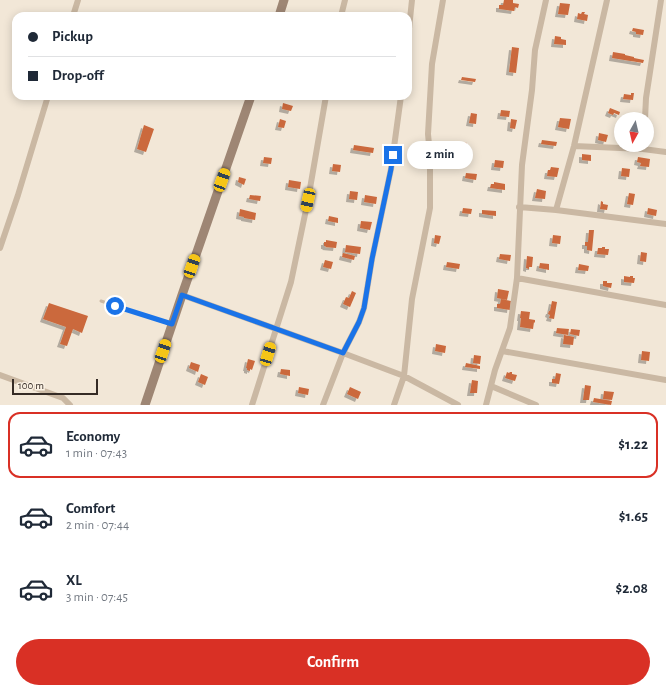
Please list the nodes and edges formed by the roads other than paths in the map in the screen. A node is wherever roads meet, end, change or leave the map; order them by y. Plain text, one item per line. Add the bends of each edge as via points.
1 (78, 0) edge
2 (284, 0) edge
3 (345, 0) edge
4 (412, 0) edge
5 (443, 0) edge
6 (546, 0) edge
7 (607, 0) edge
8 (661, 0) edge
9 (74, 12) edge
10 (280, 12) edge
11 (342, 12) edge
12 (411, 12) edge
13 (47, 100) edge
14 (250, 100) edge
15 (325, 100) edge
16 (400, 100) edge
17 (645, 112) edge
18 (574, 146) junction
19 (614, 147) edge
20 (654, 149) edge
21 (666, 152) edge
22 (519, 207) junction
23 (556, 210) junction
24 (666, 224) edge
25 (0, 248) edge
26 (517, 278) junction
27 (182, 295) junction
28 (101, 301) dead end
29 (666, 305) edge
30 (172, 324) junction
31 (276, 328) junction
32 (502, 350) junction
33 (343, 353) junction
34 (0, 375) edge
35 (404, 376) junction
36 (666, 380) edge
37 (491, 386) junction
38 (70, 405) edge
39 (145, 405) edge
40 (252, 405) edge
41 (323, 405) edge
42 (394, 405) edge
43 (458, 405) edge
44 (486, 405) edge
45 (536, 405) edge

1 - 9 street
2 - 10 main road
3 - 11 street
4 - 12 street
5 - 35 street via 432,64 428,134 430,208 412,299
6 - 22 street via 535,50
7 - 18 street
8 - 17 street
13 - 25 street
14 - 27 main road
15 - 31 street via 291,282
16 - 33 street via 391,169 364,308
18 - 19 street
18 - 23 street
20 - 21 street
22 - 23 street
22 - 26 street
23 - 24 street
26 - 29 street
26 - 32 street via 510,328
27 - 30 main road
27 - 31 street
28 - 30 lane
30 - 39 main road
31 - 33 street
31 - 40 street
32 - 36 street
32 - 37 street
33 - 35 street
33 - 41 street
34 - 38 street via 63,398
35 - 42 street
35 - 43 street
37 - 44 street
37 - 45 street

